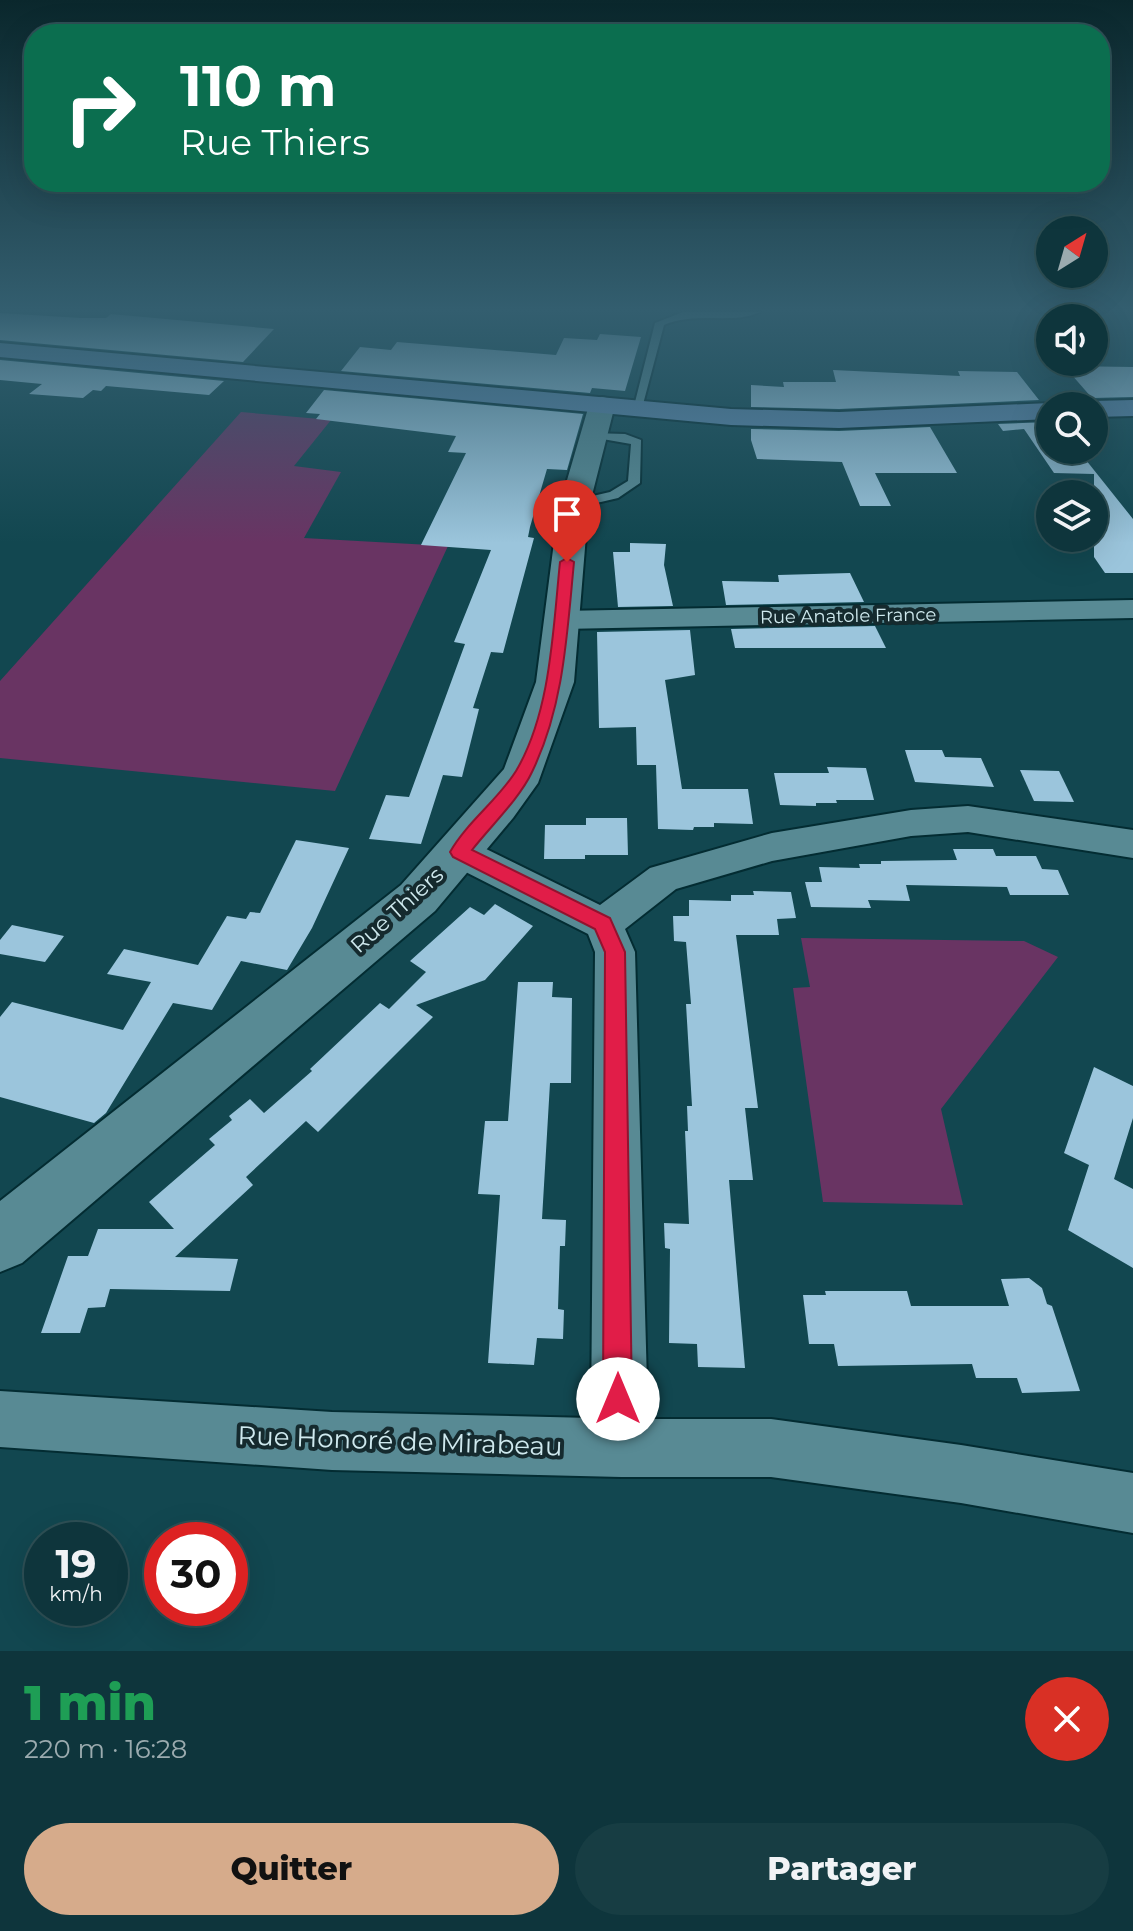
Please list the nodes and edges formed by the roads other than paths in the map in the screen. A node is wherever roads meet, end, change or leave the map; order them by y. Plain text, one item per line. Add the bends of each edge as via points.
1 (334, 389) edge
2 (642, 389) edge
3 (637, 408) junction
4 (1133, 408) edge
5 (1108, 409) edge
6 (1036, 412) edge
7 (598, 420) junction
8 (575, 504) junction
9 (1123, 610) edge
10 (562, 620) junction
11 (1133, 638) edge
12 (1133, 844) edge
13 (459, 852) junction
14 (603, 924) junction
15 (0, 1241) edge
16 (0, 1419) edge
17 (621, 1448) junction
18 (1133, 1503) edge

1 - 7 main road
2 - 3 lane
3 - 6 main road via 827,420
3 - 7 main road
4 - 5 main road
7 - 8 street, Rue Thiers
7 - 8 lane via 637,442 634,483 614,495
8 - 10 street, Rue Thiers
9 - 10 street, Rue Anatole France
9 - 11 street
10 - 13 street, Rue Thiers via 555,682 523,773
12 - 14 street via 968,819 911,823 772,847 663,878
13 - 14 street
13 - 15 street, Rue Thiers via 418,898
14 - 17 street via 615,952
16 - 17 street, Rue Honoré de Mirabeau via 332,1441
17 - 18 street, Rue Honoré de Mirabeau via 771,1448

